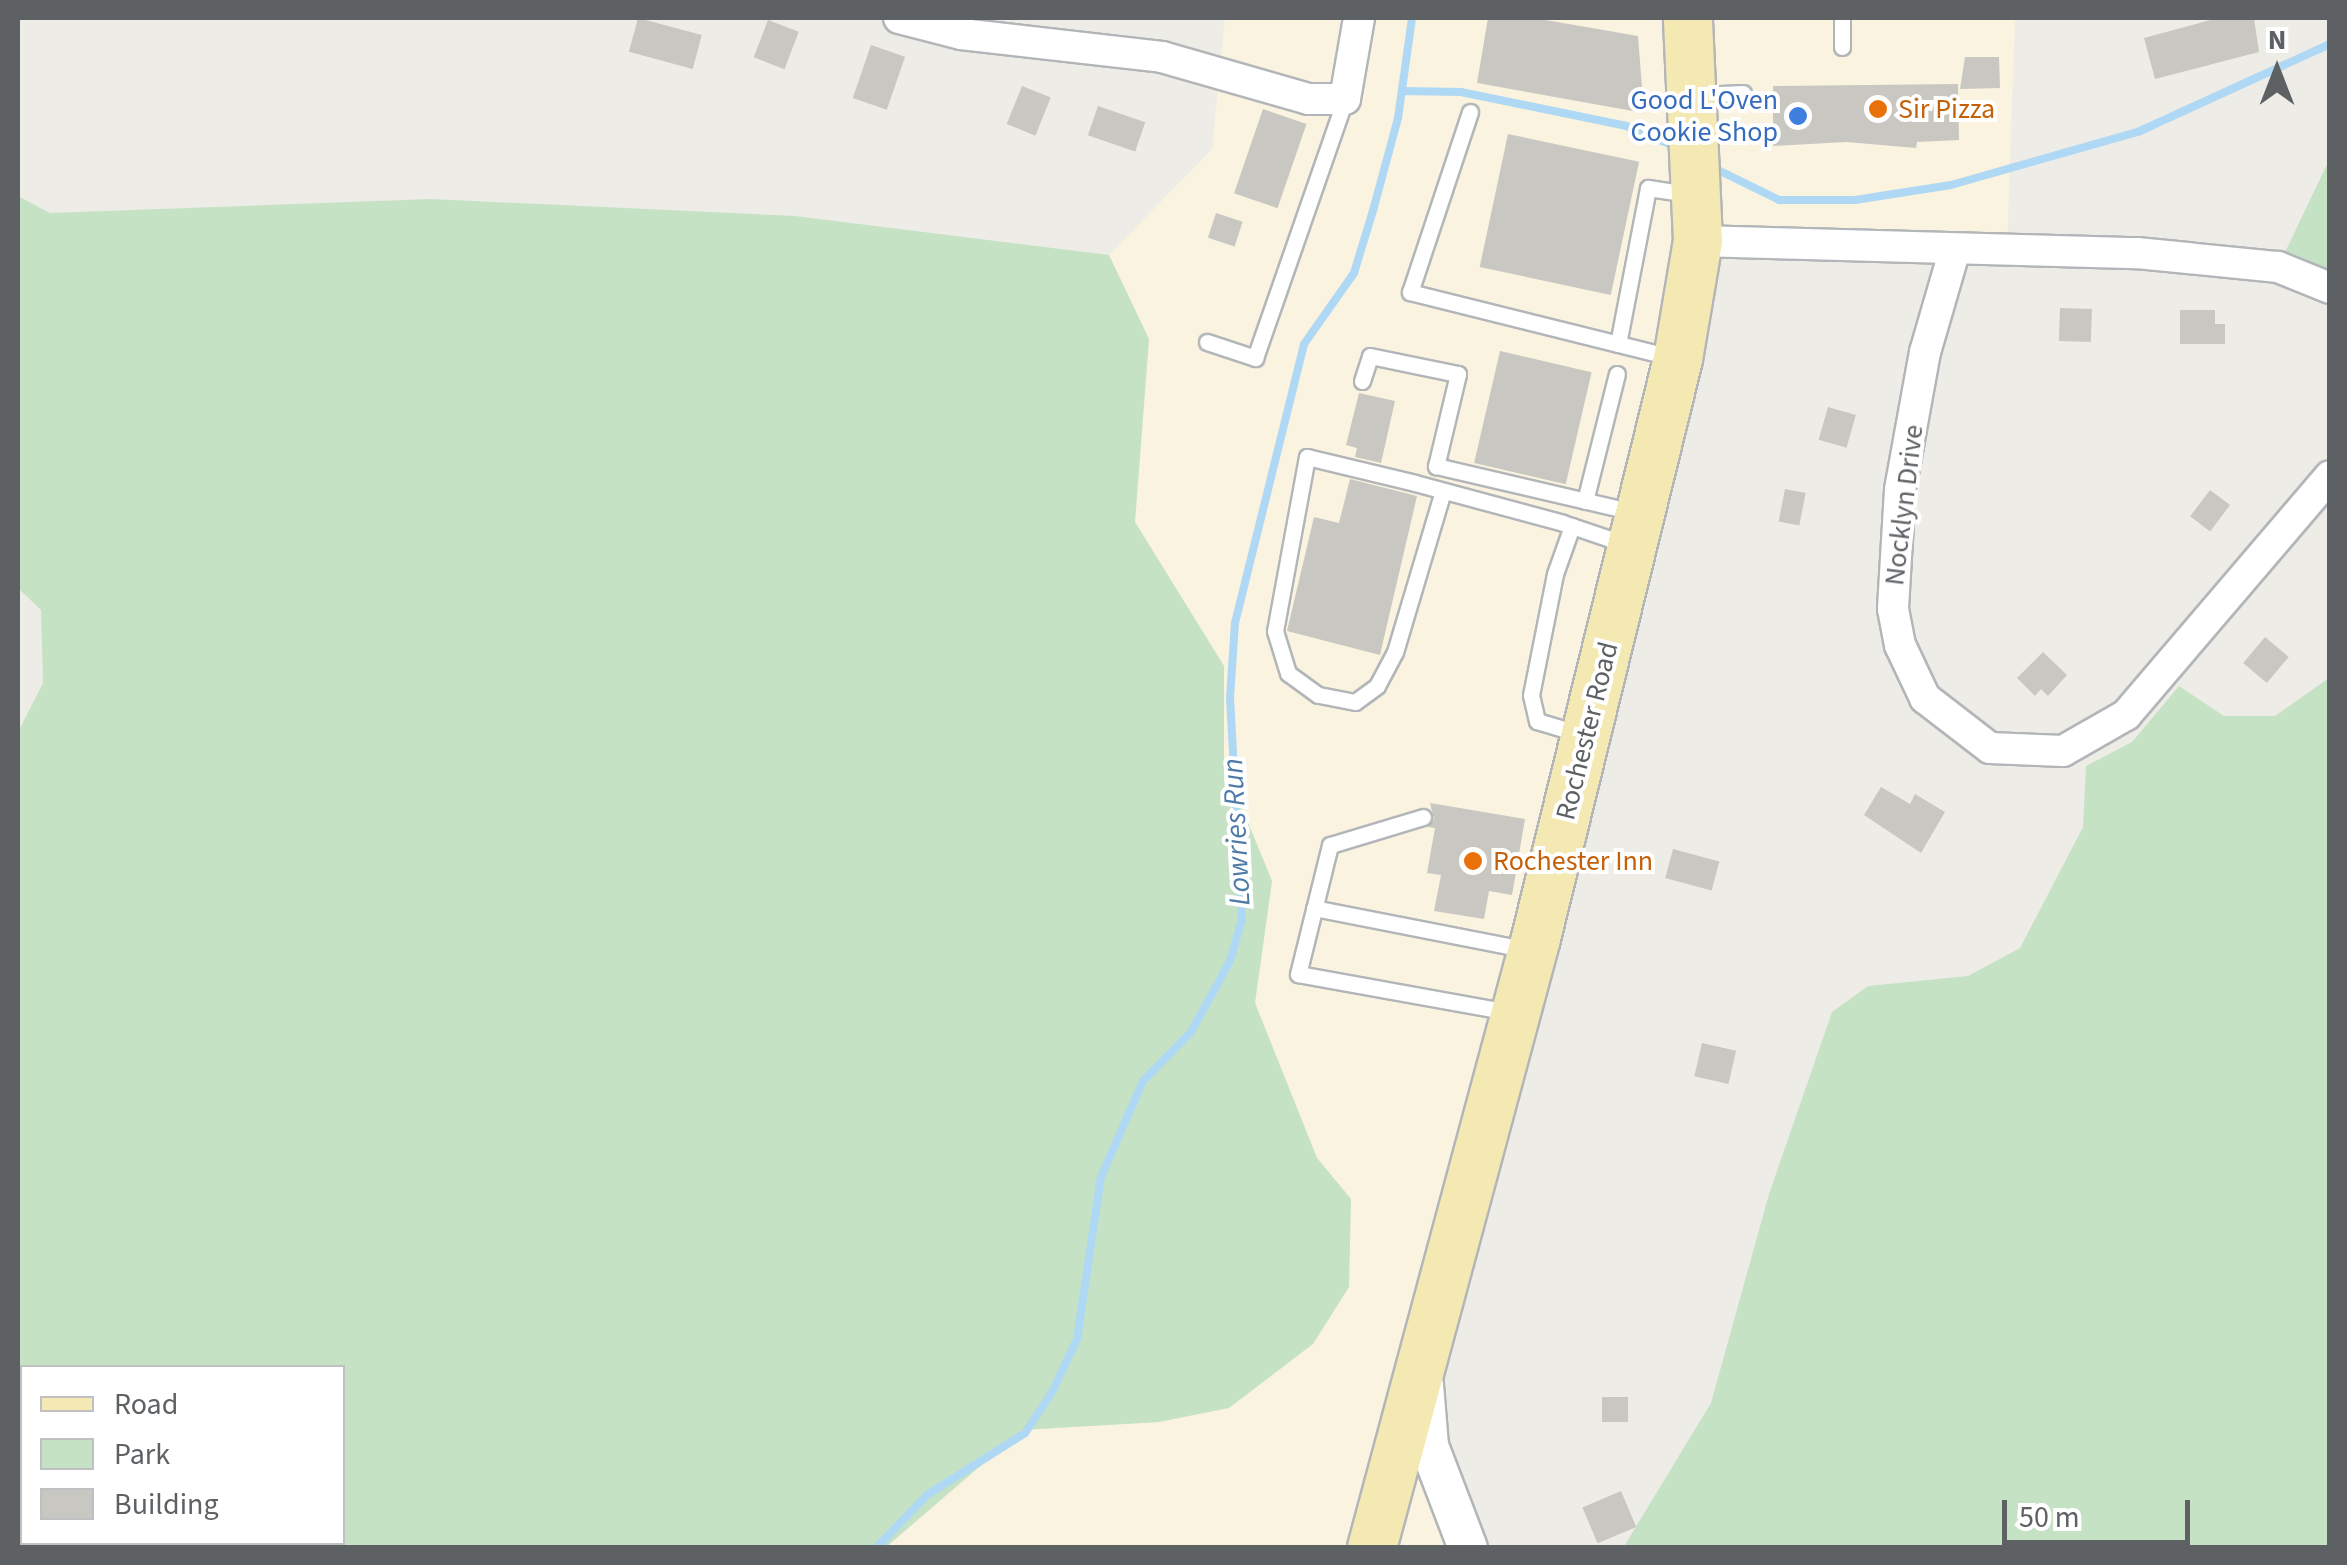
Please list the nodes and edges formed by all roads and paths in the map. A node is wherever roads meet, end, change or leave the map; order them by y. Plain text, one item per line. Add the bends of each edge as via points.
1 (899, 18) edge
2 (1359, 18) edge
3 (1688, 18) edge
4 (1842, 18) edge
5 (1842, 47) dead end
6 (1743, 93) dead end
7 (1695, 95) junction
8 (1345, 98) junction
9 (1470, 112) dead end
10 (1697, 187) junction
11 (1956, 249) junction
12 (2330, 288) edge
13 (1207, 342) dead end
14 (1618, 344) junction
15 (1678, 359) junction
16 (1617, 374) dead end
17 (1362, 382) dead end
18 (2330, 476) edge
19 (1444, 491) junction
20 (1585, 501) junction
21 (1572, 526) junction
22 (1638, 530) junction
23 (1586, 736) junction
24 (1424, 817) dead end
25 (1314, 908) junction
26 (1532, 950) junction
27 (1515, 1012) junction
28 (1425, 1338) junction
29 (1372, 1548) edge
30 (1468, 1548) edge

1 - 8 street via 961,34 1162,57 1308,99
2 - 8 street
3 - 7 main road, Rochester Road
4 - 5 lane
6 - 7 lane
7 - 10 main road, Rochester Road
8 - 13 lane via 1255,358
9 - 14 lane via 1410,292
10 - 11 street
10 - 14 lane via 1648,188
10 - 15 main road, Rochester Road
11 - 12 street via 2245,262 2312,277
11 - 18 street, Nocklyn Drive via 1925,352 1900,490 1893,609 1900,645 1925,698 1990,748 2063,751 2126,716
14 - 15 lane
15 - 22 main road, Rochester Road
16 - 20 lane
17 - 20 lane via 1370,356 1458,374 1436,466
19 - 19 lane via 1307,457 1274,632 1288,673 1318,695 1355,702 1377,686 1394,652
19 - 21 lane
20 - 22 lane
21 - 22 lane
21 - 23 lane via 1554,574 1532,695 1537,721
22 - 23 main road, Rochester Road
23 - 26 main road, Rochester Road
24 - 25 lane via 1330,845
25 - 26 lane
25 - 27 lane via 1298,974
26 - 27 main road, Rochester Road
27 - 28 main road, Rochester Road
28 - 29 main road
28 - 30 street, Rochester Road via 1428,1446

